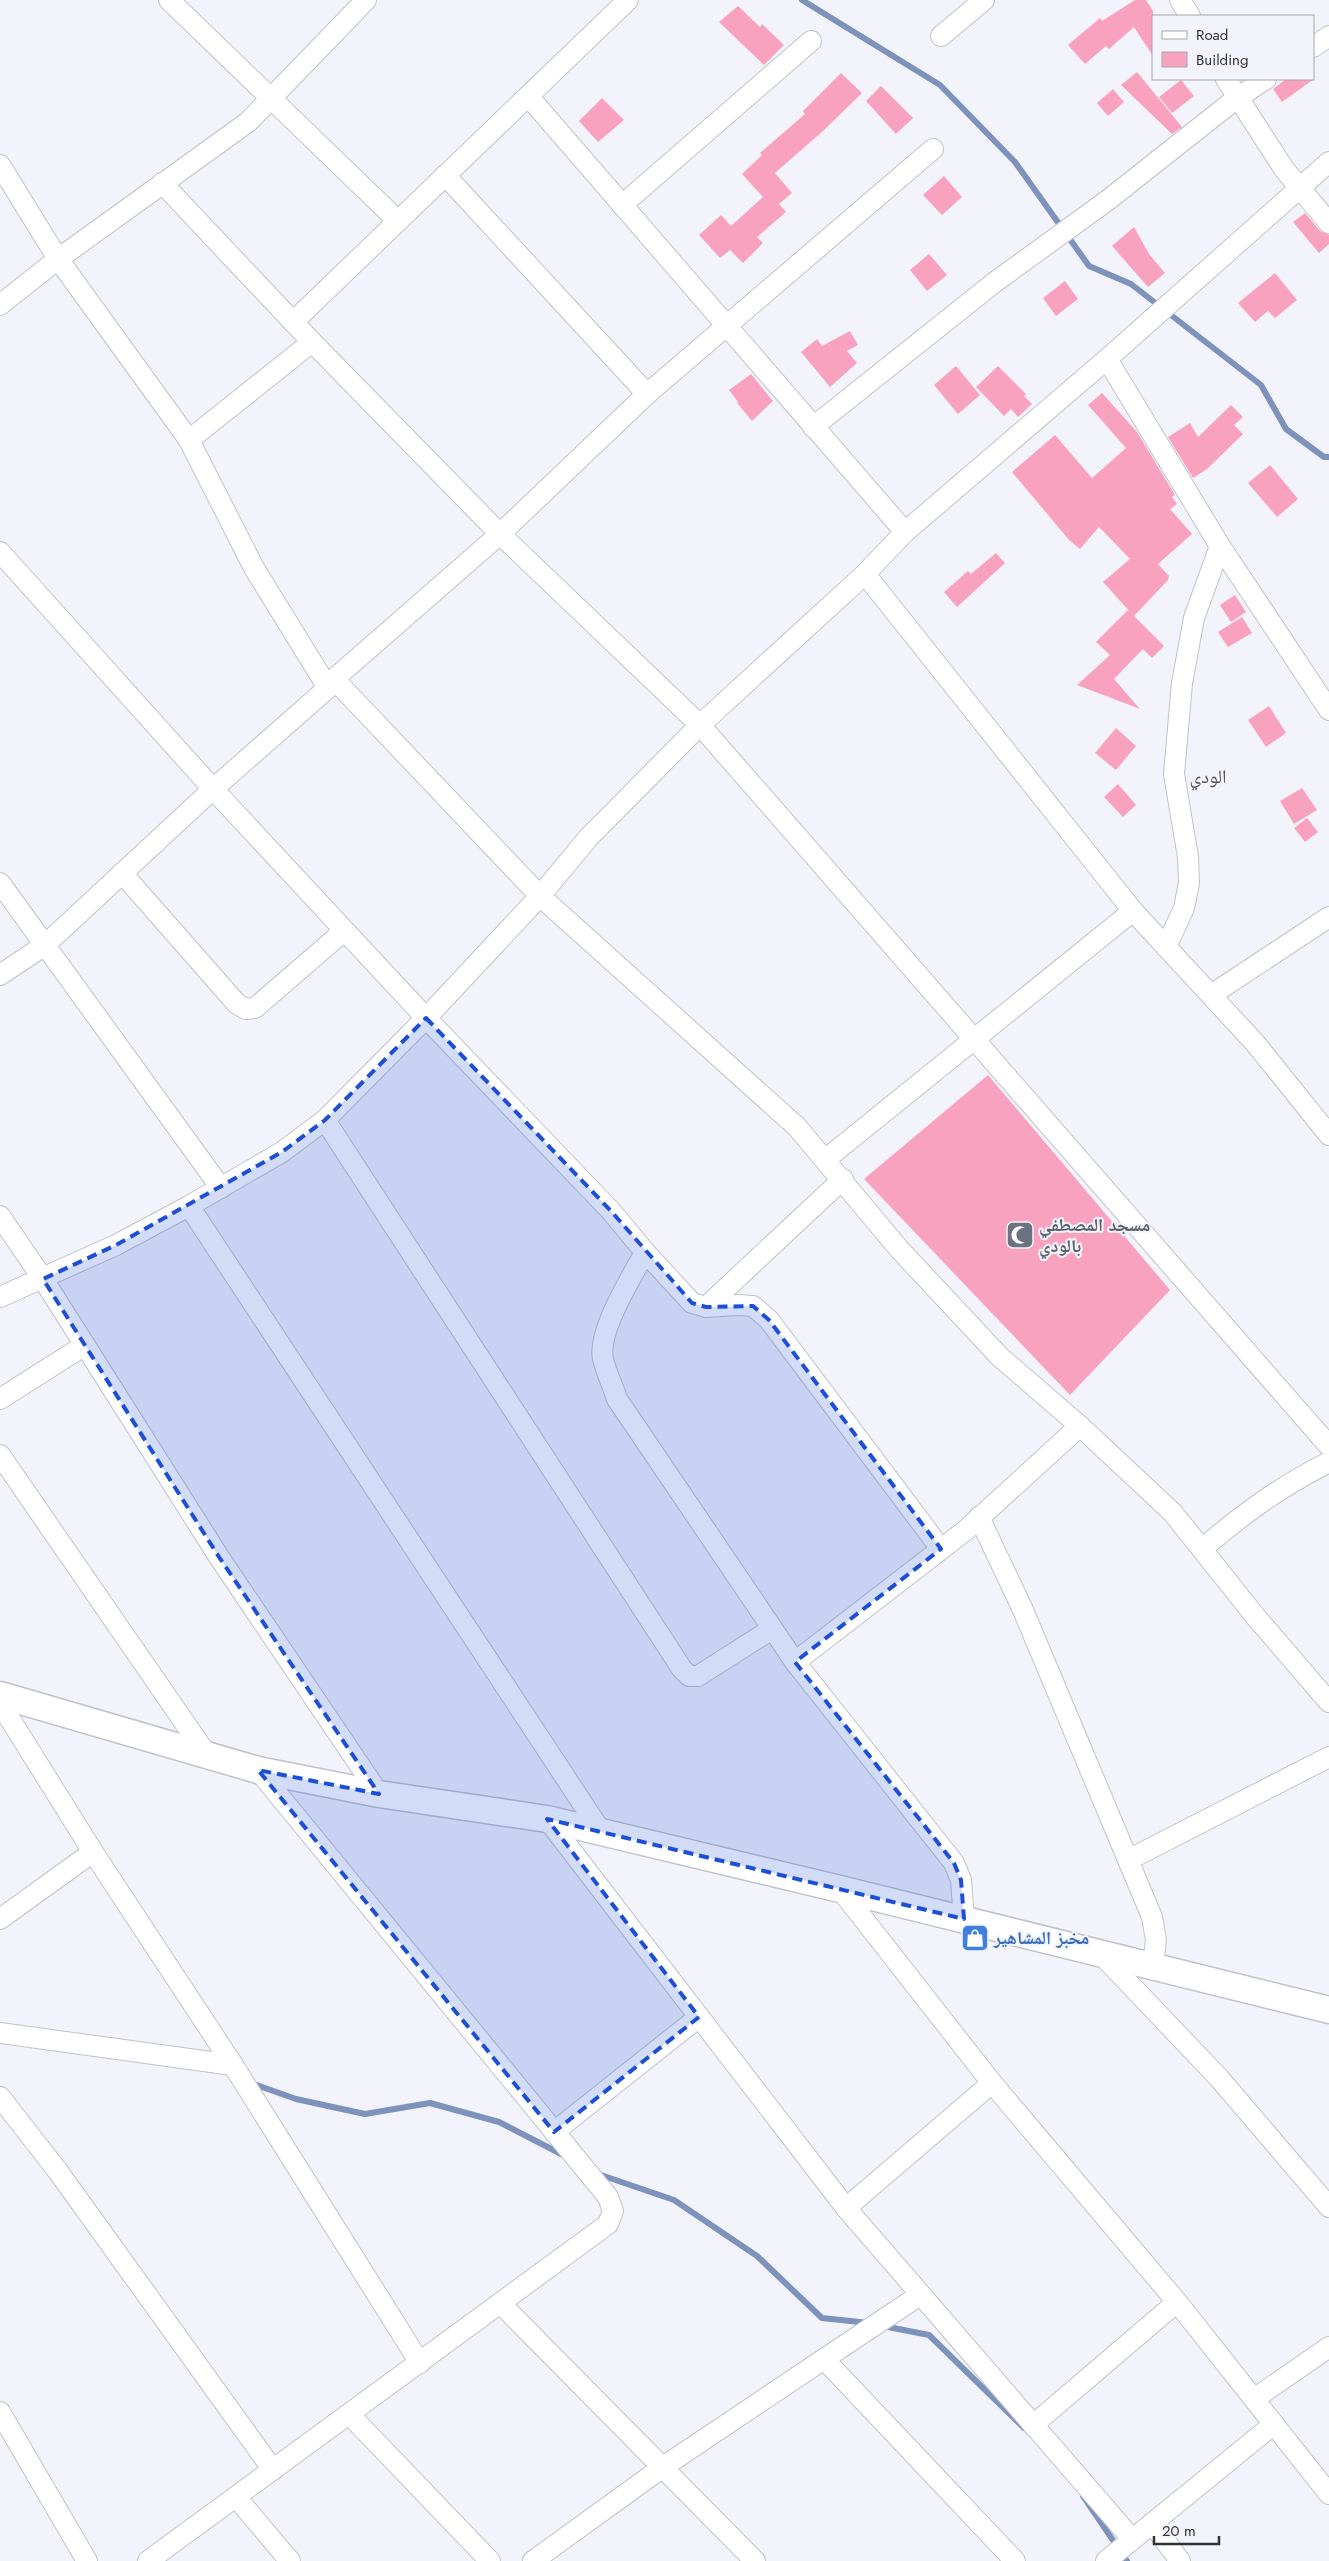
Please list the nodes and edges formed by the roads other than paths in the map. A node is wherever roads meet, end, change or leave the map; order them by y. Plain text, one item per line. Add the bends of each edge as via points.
1 (169, 0) edge
2 (366, 0) edge
3 (628, 0) edge
4 (984, 0) edge
5 (1180, 0) edge
6 (1189, 15) edge
7 (941, 36) dead end
8 (1329, 36) edge
9 (811, 40) dead end
10 (1314, 46) edge
11 (1227, 80) edge
12 (1264, 80) edge
13 (529, 97) junction
14 (1237, 98) junction
15 (271, 100) junction
16 (933, 149) dead end
17 (1329, 162) edge
18 (0, 165) edge
19 (445, 175) junction
20 (162, 183) junction
21 (1300, 188) junction
22 (622, 205) junction
23 (397, 220) junction
24 (1329, 223) edge
25 (58, 259) junction
26 (0, 305) edge
27 (293, 322) junction
28 (726, 326) junction
29 (312, 342) junction
30 (1107, 360) junction
31 (648, 394) junction
32 (813, 427) junction
33 (189, 440) junction
34 (905, 532) junction
35 (500, 534) junction
36 (1220, 546) junction
37 (0, 552) edge
38 (865, 574) junction
39 (331, 683) junction
40 (1329, 710) edge
41 (700, 725) junction
42 (213, 789) junction
43 (122, 873) junction
44 (0, 883) edge
45 (540, 896) junction
46 (1133, 911) junction
47 (1329, 917) edge
48 (344, 931) junction
49 (45, 945) junction
50 (1166, 947) junction
51 (0, 975) edge
52 (1211, 995) junction
53 (426, 1018) junction
54 (975, 1039) junction
55 (325, 1120) junction
56 (1329, 1136) edge
57 (826, 1159) junction
58 (842, 1179) junction
59 (220, 1188) junction
60 (189, 1206) junction
61 (0, 1216) edge
62 (645, 1252) junction
63 (44, 1279) junction
64 (0, 1297) edge
65 (706, 1307) junction
66 (84, 1345) junction
67 (0, 1399) edge
68 (1080, 1426) junction
69 (1329, 1446) edge
70 (0, 1455) edge
71 (1329, 1462) edge
72 (979, 1518) junction
73 (941, 1549) junction
74 (1202, 1549) junction
75 (772, 1629) junction
76 (795, 1662) junction
77 (0, 1695) edge
78 (1329, 1702) edge
79 (0, 1703) edge
80 (1329, 1757) edge
81 (209, 1758) junction
82 (258, 1770) junction
83 (379, 1794) junction
84 (547, 1820) junction
85 (602, 1833) junction
86 (93, 1852) junction
87 (1128, 1860) junction
88 (840, 1889) junction
89 (0, 1919) edge
90 (964, 1919) junction
91 (1100, 1953) junction
92 (1153, 1966) junction
93 (1329, 2010) edge
94 (699, 2017) junction
95 (0, 2033) edge
96 (234, 2065) junction
97 (992, 2083) junction
98 (0, 2097) edge
99 (554, 2132) junction
100 (1329, 2207) edge
101 (846, 2208) junction
102 (920, 2295) junction
103 (1177, 2302) junction
104 (501, 2304) junction
105 (1329, 2347) edge
106 (824, 2359) junction
107 (420, 2363) junction
108 (1254, 2399) junction
109 (0, 2412) edge
110 (349, 2414) junction
111 (1274, 2424) junction
112 (1033, 2425) junction
113 (662, 2466) junction
114 (273, 2470) junction
115 (1329, 2494) edge
116 (236, 2497) junction
117 (1152, 2523) junction
118 (1132, 2540) junction
119 (87, 2561) edge
120 (148, 2561) edge
121 (290, 2561) edge
122 (490, 2561) edge
123 (533, 2561) edge
124 (755, 2561) edge
125 (1016, 2561) edge
126 (1106, 2561) edge
127 (1180, 2561) edge

1 - 15 street
2 - 15 street
3 - 13 street
4 - 7 street
5 - 6 street
8 - 10 street
9 - 22 street
11 - 14 street
12 - 14 street
13 - 19 street
13 - 22 street
14 - 21 street
14 - 32 street via 1108,200 995,282
15 - 20 street via 248,122
15 - 23 street
16 - 28 street
17 - 21 street
18 - 25 street
19 - 23 street
19 - 31 street
20 - 25 street
20 - 27 street
21 - 24 street
21 - 30 street
22 - 28 street
23 - 27 street
25 - 26 street
25 - 33 street
27 - 29 street
28 - 31 street
28 - 32 street
29 - 33 street
29 - 35 street
30 - 34 street
30 - 36 street
31 - 35 street
32 - 34 street
33 - 39 street via 254,568
34 - 38 street
35 - 39 street
35 - 41 street
36 - 40 street
36 - 50 street via 1194,618 1182,683 1174,774 1188,857 1189,883 1184,908
37 - 42 street
38 - 41 street
38 - 46 street
39 - 42 street
39 - 45 street
41 - 45 street via 589,837
41 - 54 street
42 - 43 street
42 - 48 street
43 - 48 street via 237,1004 246,1009 255,1008
43 - 49 street
44 - 49 street
45 - 53 street
45 - 57 street via 797,1127
46 - 50 street
46 - 54 street
47 - 52 street
48 - 53 street
49 - 51 street
49 - 59 street
50 - 52 street
52 - 56 street via 1255,1042
53 - 55 street
53 - 62 street via 611,1210
54 - 57 street
54 - 69 street
55 - 59 street via 282,1152
55 - 75 street via 682,1669 689,1676 698,1676
57 - 58 street
58 - 65 street
58 - 68 street via 900,1250 1000,1357
59 - 60 street
60 - 63 street
60 - 85 street
61 - 63 street
62 - 65 street via 692,1303
62 - 75 street via 608,1327 603,1358 617,1399
63 - 64 street
63 - 66 street
65 - 73 street via 754,1306 769,1320
66 - 67 street
66 - 83 street via 219,1557
68 - 72 street
68 - 74 street via 1173,1513
70 - 81 street
71 - 74 street via 1287,1483 1241,1515
72 - 73 street
72 - 87 street via 1024,1610
73 - 76 street
74 - 78 street
75 - 76 street
76 - 90 street via 954,1863 961,1880
77 - 81 street
79 - 86 street
80 - 87 street
81 - 82 street
82 - 83 street
82 - 99 street
83 - 84 street
84 - 85 street
84 - 94 street
85 - 88 street
86 - 89 street
86 - 96 street
87 - 92 street via 1152,1917 1156,1940
88 - 90 street
88 - 97 street
90 - 91 street
91 - 92 street
91 - 100 street via 1219,2078
92 - 93 street
94 - 99 street
94 - 101 street
95 - 96 street
96 - 107 street
97 - 101 street
97 - 103 street
98 - 114 street via 57,2170
99 - 104 street via 608,2197 613,2211 608,2224
101 - 102 street
102 - 106 street
102 - 112 street
103 - 108 street
103 - 112 street
104 - 107 street
104 - 113 street
105 - 108 street
106 - 113 street
106 - 125 street
107 - 110 street
108 - 111 street
109 - 119 street
110 - 114 street
110 - 122 street
111 - 115 street
111 - 117 street
112 - 118 street
113 - 123 street
113 - 124 street
114 - 116 street
116 - 120 street
116 - 121 street
117 - 118 street
117 - 127 street
118 - 126 street

